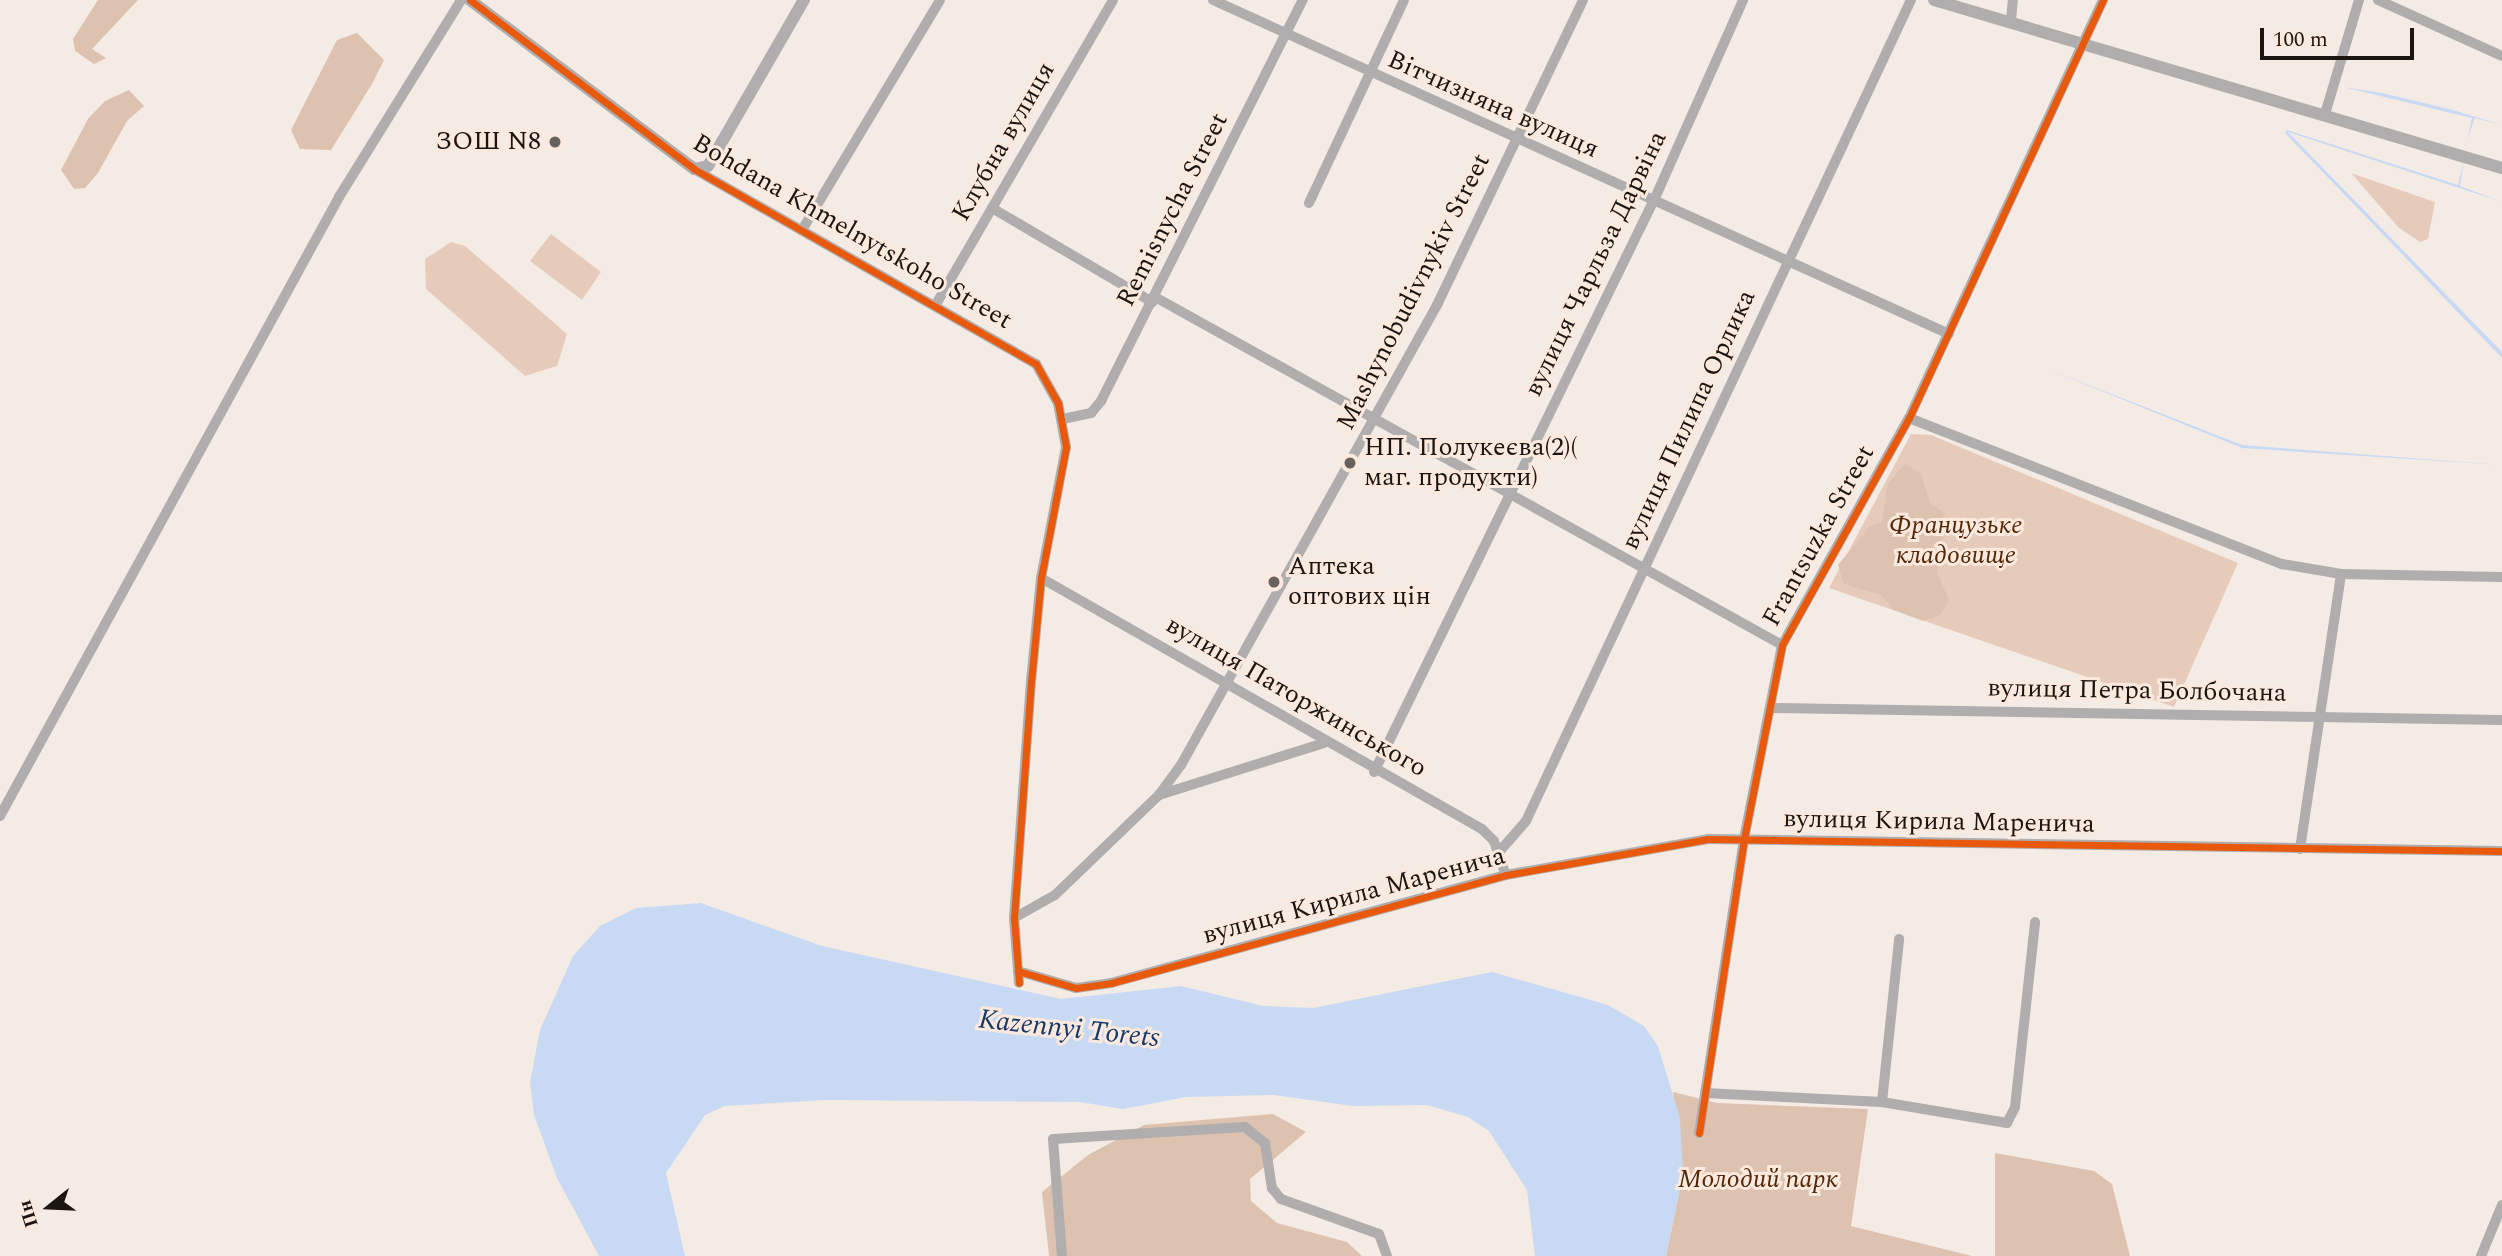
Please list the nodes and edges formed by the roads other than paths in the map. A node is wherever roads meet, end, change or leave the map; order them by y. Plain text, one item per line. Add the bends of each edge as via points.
1 (461, 0) edge
2 (470, 0) edge
3 (804, 0) edge
4 (940, 0) edge
5 (1113, 0) edge
6 (1213, 0) edge
7 (1303, 0) edge
8 (1405, 0) edge
9 (1583, 0) edge
10 (1743, 0) edge
11 (1911, 0) edge
12 (1934, 0) edge
13 (2013, 0) edge
14 (2104, 0) edge
15 (2360, 0) edge
16 (2378, 0) edge
17 (2011, 21) junction
18 (1286, 34) junction
19 (2088, 41) junction
20 (2502, 56) edge
21 (1368, 75) junction
22 (2325, 114) junction
23 (1515, 141) junction
24 (2502, 168) edge
25 (694, 169) junction
26 (1655, 198) junction
27 (1309, 202) dead end
28 (992, 208) junction
29 (802, 230) junction
30 (1788, 262) junction
31 (1154, 299) junction
32 (935, 306) junction
33 (1949, 334) junction
34 (1909, 418) junction
35 (1063, 419) junction
36 (1376, 419) junction
37 (1510, 494) junction
38 (1644, 569) junction
39 (2340, 574) junction
40 (2502, 577) edge
41 (1041, 578) junction
42 (1782, 645) junction
43 (1232, 682) junction
44 (1771, 708) junction
45 (2317, 716) junction
46 (2502, 720) edge
47 (1324, 743) junction
48 (1374, 772) junction
49 (1159, 795) junction
50 (0, 816) edge
51 (1744, 839) junction
52 (2300, 849) junction
53 (2502, 851) edge
54 (1499, 852) junction
55 (1506, 875) junction
56 (1014, 918) junction
57 (2035, 922) dead end
58 (1899, 939) dead end
59 (1018, 971) junction
60 (1018, 983) dead end
61 (1705, 1093) junction
62 (1882, 1102) junction
63 (1699, 1133) dead end
64 (2502, 1205) edge
65 (1062, 1256) edge
66 (1387, 1256) edge
67 (2481, 1256) edge

1 - 50 street via 339,197
2 - 25 street, Bohdana Khmelnytskoho Street
3 - 25 street via 708,166
4 - 29 street
5 - 28 street, Клубна вулиця
6 - 18 street, Вітчизняна вулиця
7 - 18 street, Remisnycha Street
8 - 21 street
9 - 23 street, Mashynobudivnykiv Street
10 - 26 street, вулиця Чарльза Дарвіна
11 - 30 street, вулиця Пилипа Орлика
12 - 17 street
13 - 17 street
14 - 19 street, Frantsuzka Street
15 - 22 street
16 - 20 street
17 - 19 street
18 - 21 street, Вітчизняна вулиця
18 - 31 street, Remisnycha Street
19 - 22 street
19 - 33 street, Frantsuzka Street
21 - 23 street, Вітчизняна вулиця
21 - 27 street
22 - 24 street
23 - 26 street, Вітчизняна вулиця
23 - 36 street, Mashynobudivnykiv Street
25 - 29 street, Bohdana Khmelnytskoho Street
26 - 30 street, Вітчизняна вулиця
26 - 37 street, вулиця Чарльза Дарвіна
28 - 31 street
28 - 32 street, Клубна вулиця
29 - 32 street, Bohdana Khmelnytskoho Street
30 - 33 street, Вітчизняна вулиця
30 - 38 street, вулиця Пилипа Орлика
31 - 35 street, Remisnycha Street via 1101,401 1091,413
31 - 36 street
32 - 35 street, Bohdana Khmelnytskoho Street via 1036,364
33 - 34 street, Frantsuzka Street
34 - 39 street via 2282,564
34 - 42 street, Frantsuzka Street
35 - 41 street, Bohdana Khmelnytskoho Street via 1066,447
36 - 37 street
36 - 43 street, Mashynobudivnykiv Street
37 - 38 street
37 - 48 street, вулиця Чарльза Дарвіна
38 - 42 street
38 - 54 street, вулиця Пилипа Орлика via 1526,821
39 - 40 street
39 - 45 street
41 - 43 street, вулиця Паторжинського
41 - 56 street, Bohdana Khmelnytskoho Street
42 - 44 street, Frantsuzka Street
43 - 47 street, вулиця Паторжинського
43 - 49 street, Mashynobudivnykiv Street
44 - 45 street, вулиця Петра Болбочана
44 - 51 street, Frantsuzka Street
45 - 46 street, вулиця Петра Болбочана
45 - 52 street
47 - 48 street, вулиця Паторжинського
47 - 49 street
48 - 54 street, вулиця Паторжинського via 1482,829
49 - 56 street, Mashynobudivnykiv Street via 1055,895
51 - 52 street, вулиця Кирила Маренича
51 - 55 street, вулиця Кирила Маренича via 1708,839
51 - 61 street, Frantsuzka Street
52 - 53 street, вулиця Кирила Маренича
54 - 55 street, вулиця Паторжинського
55 - 59 street, вулиця Кирила Маренича via 1111,983 1076,988
56 - 59 street, Bohdana Khmelnytskoho Street
57 - 62 street via 2015,1107 2007,1123
58 - 62 street
59 - 60 street, Bohdana Khmelnytskoho Street
61 - 62 street
61 - 63 street, Frantsuzka Street
64 - 67 street
65 - 66 street via 1052,1139 1245,1127 1265,1143 1272,1188 1281,1199 1380,1234

